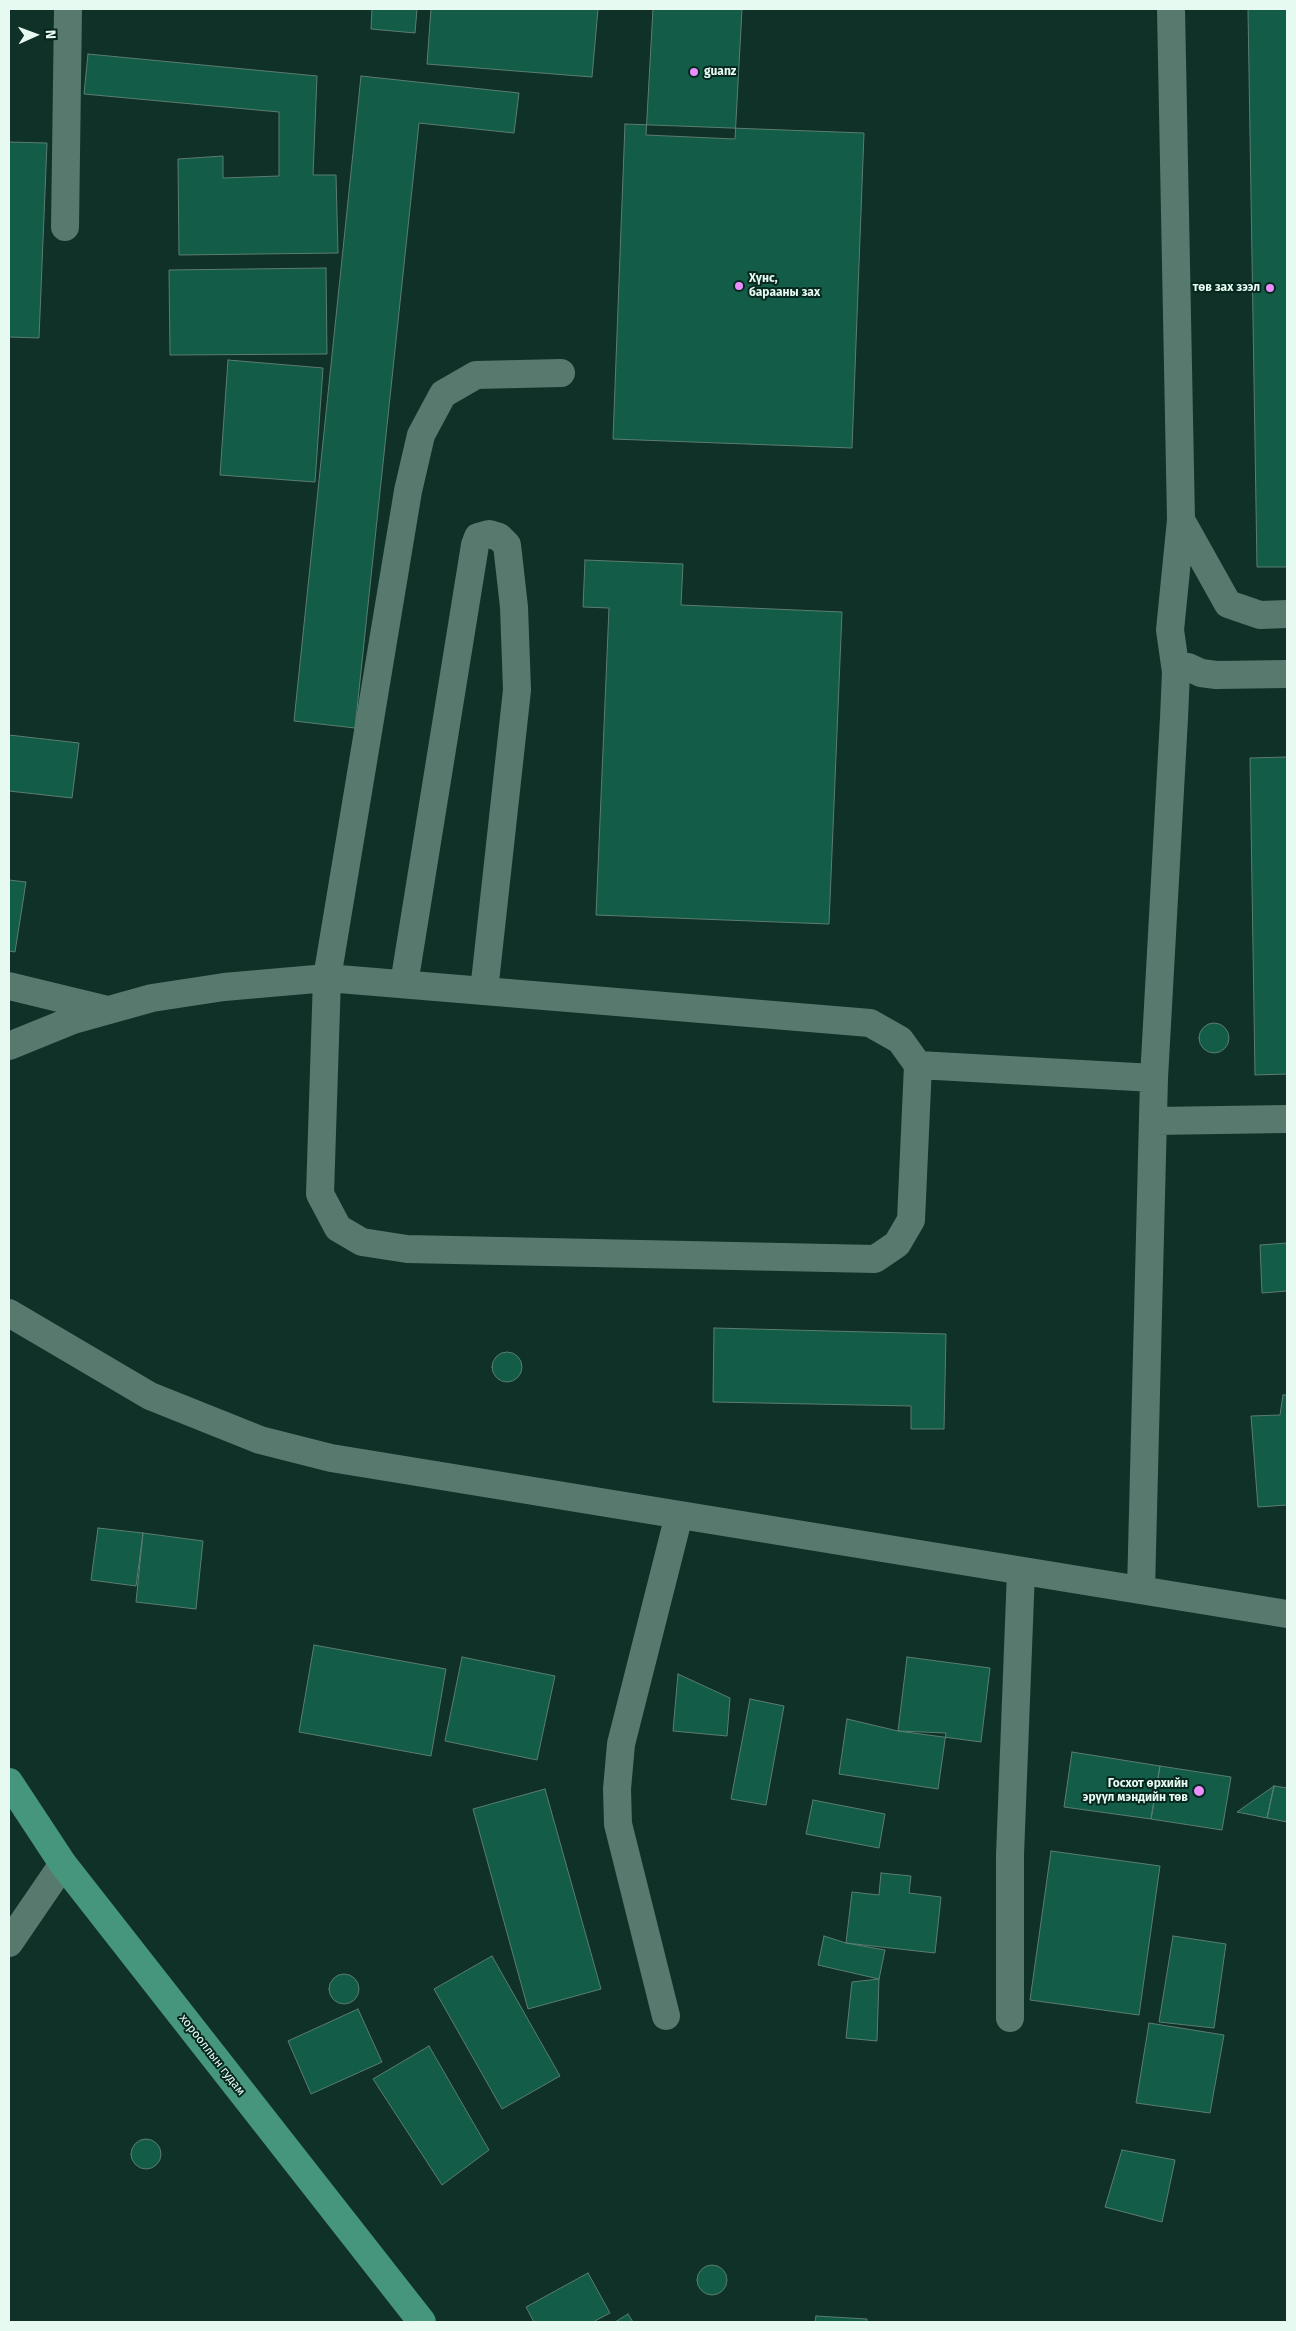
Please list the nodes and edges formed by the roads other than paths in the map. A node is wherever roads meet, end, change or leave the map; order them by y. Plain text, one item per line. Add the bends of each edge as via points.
1 (68, 9) edge
2 (1171, 9) edge
3 (66, 227) dead end
4 (560, 373) dead end
5 (1181, 520) junction
6 (1287, 614) edge
7 (1176, 672) junction
8 (1287, 674) edge
9 (327, 978) junction
10 (404, 984) junction
11 (9, 986) edge
12 (484, 991) junction
13 (110, 1010) junction
14 (9, 1046) edge
15 (918, 1065) junction
16 (1154, 1078) junction
17 (1287, 1119) edge
18 (1154, 1121) junction
19 (9, 1314) edge
20 (679, 1515) junction
21 (1021, 1571) junction
22 (1141, 1590) junction
23 (1287, 1614) edge
24 (9, 1782) edge
25 (63, 1864) junction
26 (9, 1943) edge
27 (666, 2016) dead end
28 (1010, 2018) dead end
29 (422, 2322) edge

1 - 3 street
2 - 5 street
4 - 9 street via 476,375 443,394 421,435 408,491
5 - 6 street via 1228,604 1260,615
5 - 7 street via 1170,630
7 - 8 street via 1188,667 1201,674
7 - 16 street
9 - 10 street
9 - 13 street via 206,990 152,998
9 - 15 street via 320,1194 338,1228 362,1242 407,1249 875,1259 897,1244 911,1220
10 - 12 street
10 - 12 street via 475,545 478,537 488,534 499,536 508,546 517,690
11 - 13 street
12 - 15 street via 870,1023 900,1040
13 - 14 street via 72,1020
15 - 16 street
16 - 18 street
17 - 18 street
18 - 22 street
19 - 20 street via 150,1396 260,1440 331,1458
20 - 21 street
20 - 27 street via 620,1744 617,1789 618,1824
21 - 22 street
21 - 28 street via 1012,1798
22 - 23 street
24 - 25 main road, хорооллын гудам
25 - 26 street
25 - 29 main road, хорооллын гудам

